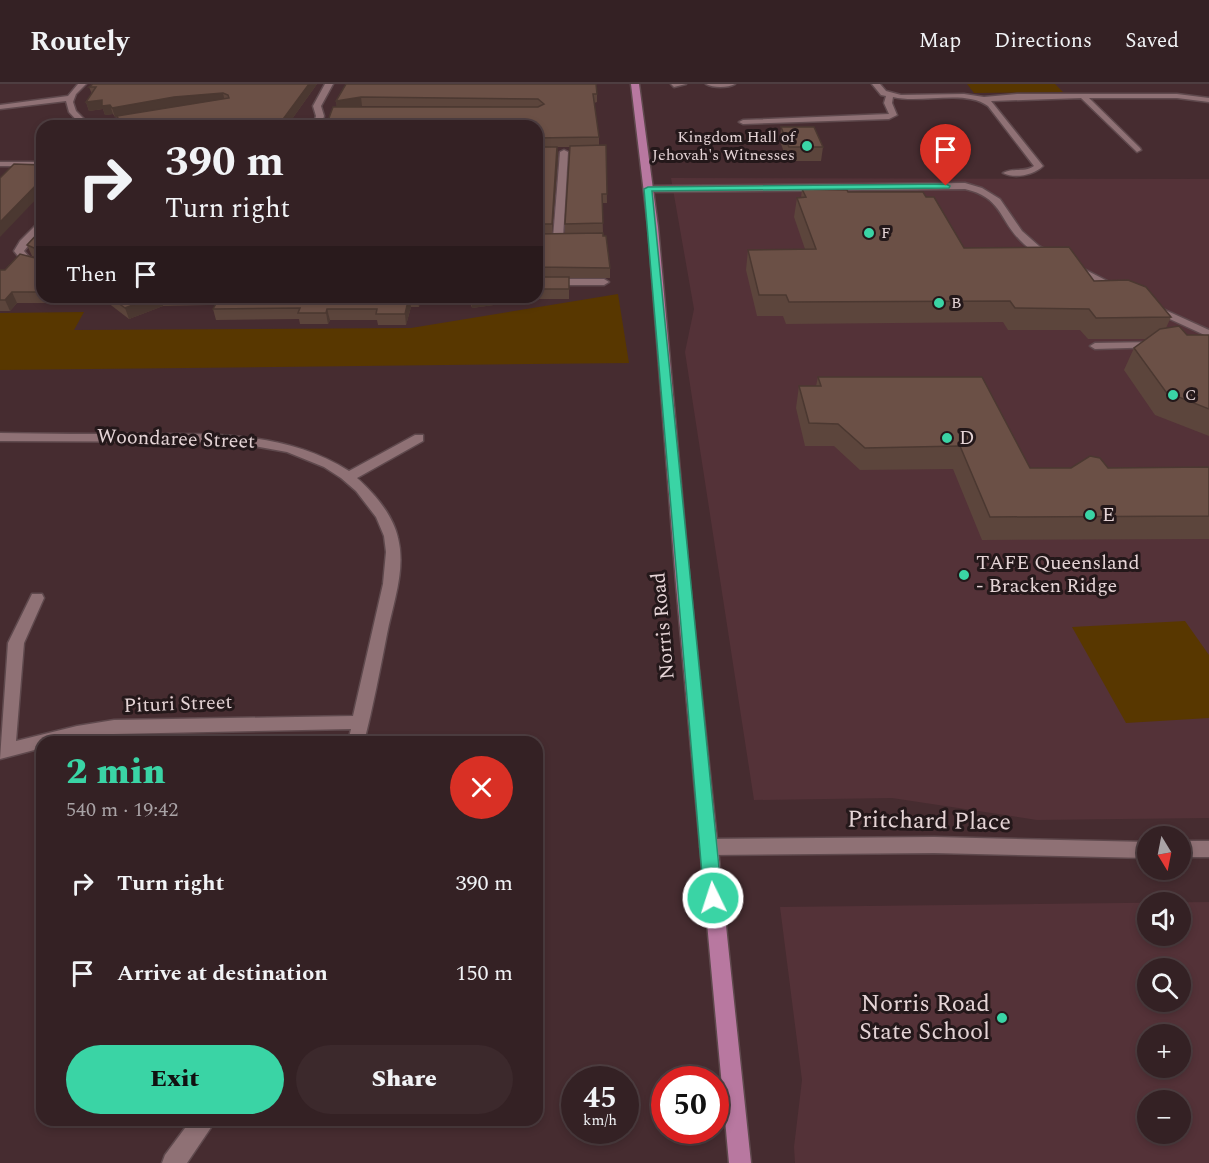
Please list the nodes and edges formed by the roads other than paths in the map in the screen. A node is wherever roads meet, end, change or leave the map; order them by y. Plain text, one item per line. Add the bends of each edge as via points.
1 (82, 84) edge
2 (329, 84) edge
3 (635, 84) edge
4 (682, 84) edge
5 (710, 84) edge
6 (731, 84) edge
7 (876, 84) edge
8 (674, 85) edge
9 (890, 95) junction
10 (1083, 96) junction
11 (70, 98) junction
12 (984, 99) junction
13 (1209, 100) edge
14 (0, 107) edge
15 (145, 116) edge
16 (81, 120) edge
17 (123, 120) edge
18 (319, 120) edge
19 (743, 122) dead end
20 (1137, 150) dead end
21 (575, 152) edge
22 (0, 164) edge
23 (36, 164) edge
24 (1007, 173) dead end
25 (648, 189) junction
26 (36, 229) edge
27 (569, 238) edge
28 (36, 264) edge
29 (543, 282) edge
30 (580, 282) junction
31 (604, 282) dead end
32 (579, 295) dead end
33 (1132, 297) edge
34 (1142, 302) edge
35 (1201, 334) edge
36 (1171, 342) edge
37 (1095, 346) dead end
38 (0, 437) edge
39 (419, 438) dead end
40 (350, 476) junction
41 (37, 598) dead end
42 (360, 722) junction
43 (65, 736) edge
44 (357, 736) edge
45 (36, 743) edge
46 (4, 751) edge
47 (709, 847) junction
48 (1191, 849) edge
49 (1209, 849) edge
50 (1137, 850) edge
51 (201, 1126) edge
52 (173, 1163) edge
53 (740, 1163) edge

1 - 11 street
2 - 18 street via 317,106
3 - 25 main road, Norris Road
4 - 8 street
5 - 6 street
7 - 9 street
9 - 12 street
9 - 19 street via 888,103 893,115 889,117
10 - 12 street
10 - 13 street
10 - 20 street
11 - 14 street
11 - 16 street via 70,107
12 - 24 street via 1040,166 1031,172
15 - 17 street
21 - 27 street via 559,152 552,238
22 - 23 street
25 - 33 street via 981,189 994,195 1026,242
25 - 47 main road, Norris Road
26 - 28 street via 19,251 21,257
29 - 30 street
30 - 31 street
30 - 32 street
34 - 35 street
36 - 37 street
38 - 40 street, Woondaree Street via 231,438 295,449
39 - 40 street
40 - 42 street, Woondaree Street via 368,494 392,541 388,596
41 - 46 street via 16,643
42 - 43 street, Pituri Street via 114,727
42 - 44 street, Woondaree Street
45 - 46 street, Pituri Street
47 - 50 street, Pritchard Place via 934,845
47 - 53 main road, Norris Road
48 - 49 street
51 - 52 street

